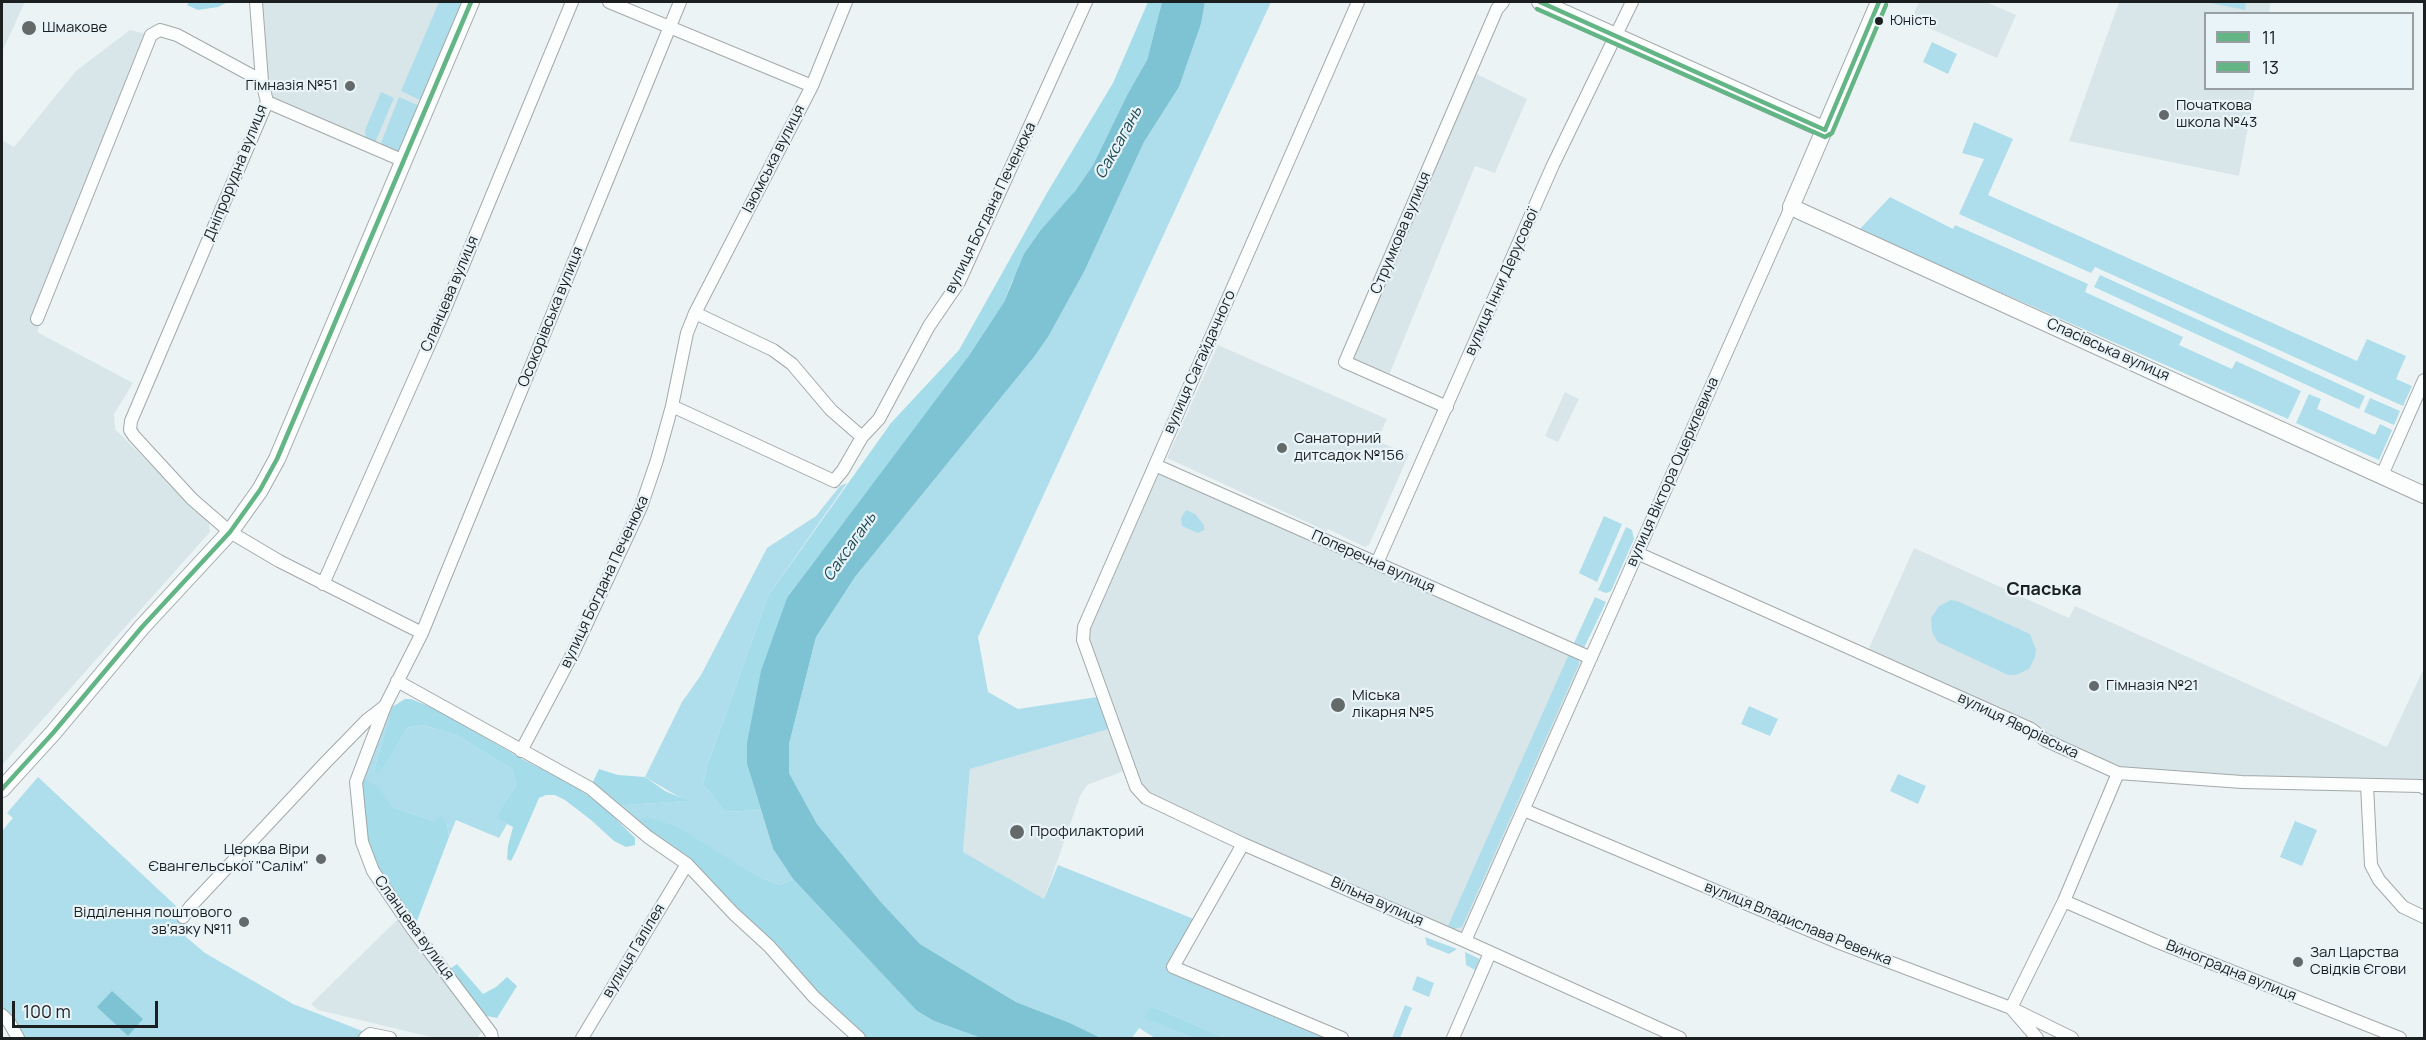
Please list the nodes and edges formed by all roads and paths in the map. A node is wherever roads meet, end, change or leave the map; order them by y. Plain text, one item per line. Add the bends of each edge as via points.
1 (256, 2) edge
2 (471, 2) edge
3 (572, 2) edge
4 (609, 2) edge
5 (680, 2) edge
6 (846, 2) edge
7 (1086, 2) edge
8 (1358, 2) edge
9 (1503, 2) edge
10 (1540, 2) edge
11 (1632, 2) edge
12 (1879, 2) edge
13 (669, 28) junction
14 (1617, 35) junction
15 (262, 81) junction
16 (812, 86) junction
17 (267, 102) junction
18 (1825, 130) junction
19 (404, 161) junction
20 (1791, 207) junction
21 (695, 313) junction
22 (37, 320) dead end
23 (2424, 380) edge
24 (672, 406) junction
25 (1447, 407) junction
26 (862, 437) junction
27 (1155, 465) junction
28 (2382, 475) junction
29 (2424, 495) edge
30 (230, 532) junction
31 (1637, 553) junction
32 (1377, 563) junction
33 (323, 584) junction
34 (422, 633) junction
35 (1591, 658) junction
36 (397, 681) junction
37 (385, 706) junction
38 (1115, 726) joint
39 (521, 751) junction
40 (2118, 773) junction
41 (2367, 785) junction
42 (2424, 788) edge
43 (2, 789) edge
44 (1524, 810) junction
45 (1243, 844) junction
46 (687, 864) junction
47 (2064, 901) junction
48 (183, 917) dead end
49 (2424, 917) edge
50 (1465, 941) junction
51 (1490, 953) junction
52 (2011, 1008) junction
53 (2, 1015) edge
54 (18, 1038) edge
55 (365, 1038) edge
56 (390, 1038) edge
57 (492, 1038) edge
58 (582, 1038) edge
59 (859, 1038) edge
60 (1342, 1038) edge
61 (1453, 1038) edge
62 (1680, 1038) edge
63 (2037, 1038) edge
64 (2072, 1038) edge
65 (2400, 1038) edge

1 - 15 street, Дніпрорудна вулиця
2 - 19 street
3 - 33 street, Сланцева вулиця via 442,316
4 - 13 street
5 - 13 street, Осокорівська вулиця
6 - 16 street, Ізюмська вулиця
7 - 26 street, вулиця Богдана Печенюка via 959,282 929,326 879,419
8 - 27 street, вулиця Сагайдачного
9 - 25 street, Струмкова вулиця via 1345,362
10 - 14 street
11 - 14 street, вулиця Інни Дерусової
12 - 18 street, вулиця Віктора Оцерклевича
13 - 16 street
13 - 34 street, Осокорівська вулиця
14 - 18 street
14 - 25 street, вулиця Інни Дерусової via 1553,165
15 - 17 street, Дніпрорудна вулиця
15 - 22 street via 177,35 160,30 151,35
16 - 21 street, Ізюмська вулиця
17 - 19 street
17 - 30 street, Дніпрорудна вулиця via 130,430 192,499
18 - 20 street, вулиця Віктора Оцерклевича
19 - 30 street via 277,459
20 - 28 street, Спасівська вулиця
20 - 31 street, вулиця Віктора Оцерклевича
21 - 24 street, вулиця Богдана Печенюка
21 - 26 street via 783,357 831,410
23 - 28 street
24 - 26 street, вулиця Богдана Печенюка via 834,481
24 - 39 street, вулиця Богдана Печенюка via 641,507 573,653
25 - 32 street, вулиця Інни Дерусової
27 - 32 street, Поперечна вулиця
27 - 38 street, вулиця Сагайдачного via 1084,627 1083,640
28 - 29 street, Спасівська вулиця
30 - 33 street
30 - 43 street
31 - 35 street, вулиця Віктора Оцерклевича
31 - 40 street, вулиця Яворівська via 2031,729 2045,740
32 - 35 street, Поперечна вулиця
33 - 34 street
34 - 36 street, Сланцева вулиця
35 - 44 street, вулиця Віктора Оцерклевича
36 - 37 street, Сланцева вулиця
36 - 39 street
37 - 48 street, Сланцева вулиця via 338,750
37 - 57 street, Сланцева вулиця via 356,782 362,842 372,871
38 - 45 street, Вільна вулиця via 1140,793
39 - 46 street via 590,788
40 - 41 street, вулиця Яворівська via 2242,782
40 - 47 street
41 - 42 street, вулиця Яворівська
41 - 49 street via 2371,865 2403,907
44 - 50 street, вулиця Віктора Оцерклевича
44 - 52 street, вулиця Владислава Ревенка via 1842,944
45 - 50 street, Вільна вулиця
45 - 60 street via 1173,967
46 - 58 street, вулиця Галілея
46 - 59 street via 814,997
47 - 52 street
47 - 65 street, Виноградна вулиця
50 - 51 street, Вільна вулиця
51 - 61 street
51 - 62 street, Вільна вулиця
52 - 63 street
52 - 64 street, вулиця Владислава Ревенка
53 - 54 street
55 - 56 street via 370,1034

